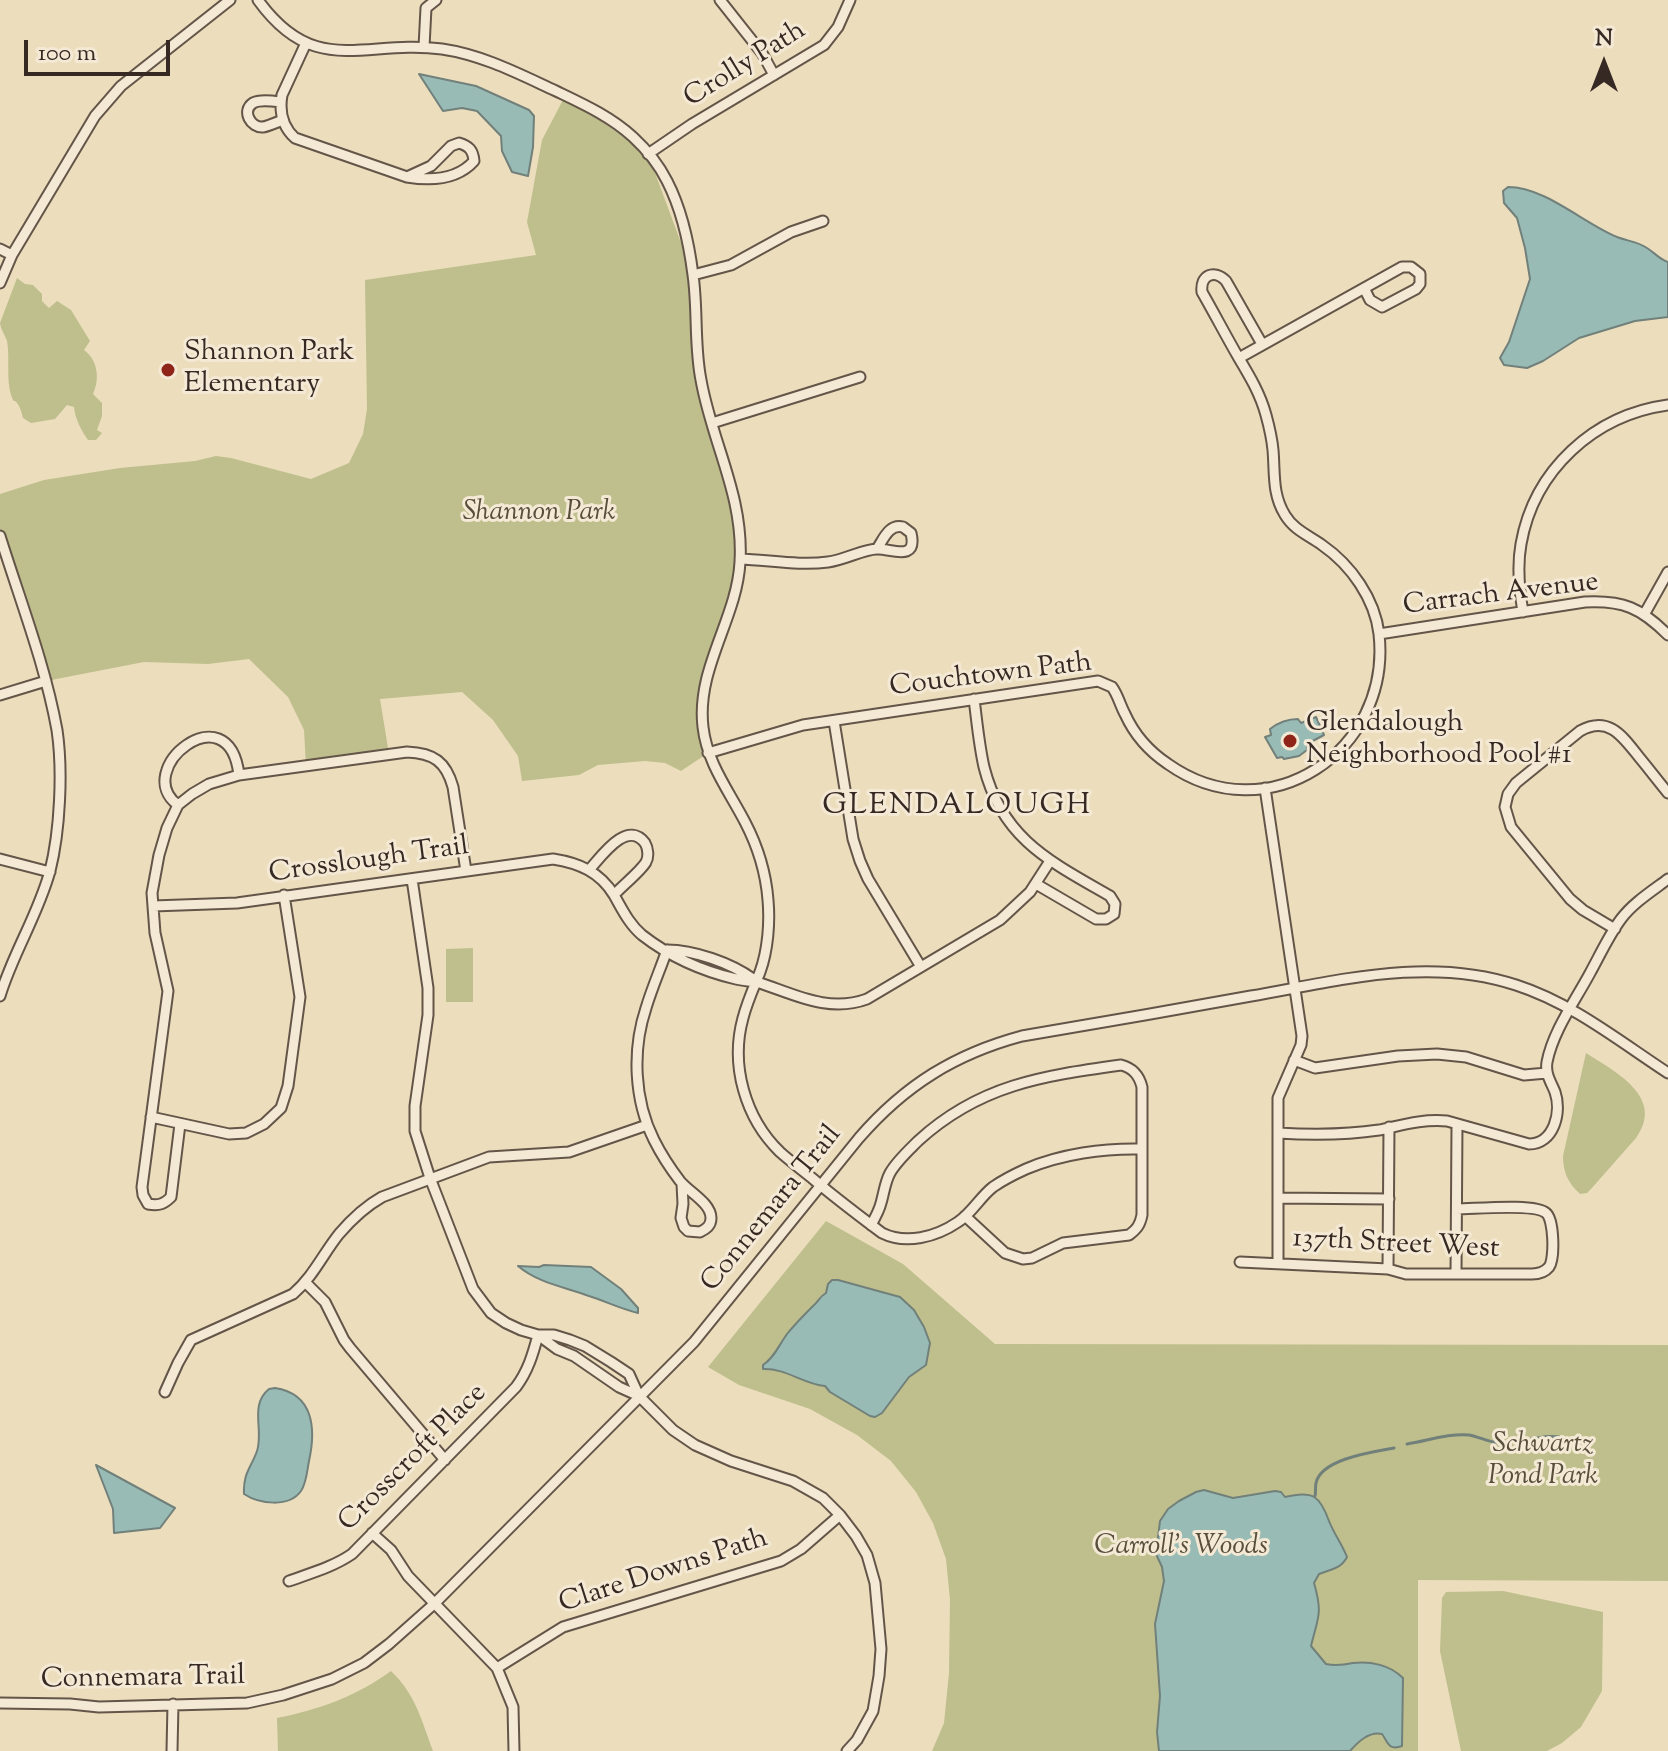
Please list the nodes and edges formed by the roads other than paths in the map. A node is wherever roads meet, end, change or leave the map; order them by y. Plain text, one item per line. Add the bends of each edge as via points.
1 (230, 0) edge
2 (258, 0) edge
3 (418, 0) edge
4 (436, 0) edge
5 (720, 0) edge
6 (850, 0) edge
7 (426, 8) junction
8 (306, 43) junction
9 (424, 47) junction
10 (774, 75) junction
11 (280, 102) junction
12 (283, 120) junction
13 (648, 154) junction
14 (407, 177) junction
15 (823, 221) dead end
16 (0, 249) edge
17 (12, 255) junction
18 (693, 275) junction
19 (0, 283) edge
20 (1364, 288) junction
21 (1262, 344) junction
22 (1239, 358) junction
23 (860, 377) dead end
24 (1668, 405) edge
25 (712, 423) junction
26 (0, 536) edge
27 (877, 549) dead end
28 (740, 559) junction
29 (1668, 572) edge
30 (1523, 612) junction
31 (1645, 613) junction
32 (1379, 634) junction
33 (1668, 635) edge
34 (46, 681) junction
35 (0, 695) edge
36 (974, 699) junction
37 (834, 721) junction
38 (708, 753) junction
39 (239, 775) junction
40 (1265, 788) junction
41 (1668, 793) edge
42 (178, 805) junction
43 (0, 859) edge
44 (1050, 861) junction
45 (589, 870) junction
46 (466, 871) junction
47 (50, 872) junction
48 (412, 879) junction
49 (1668, 879) edge
50 (1036, 884) junction
51 (284, 895) junction
52 (614, 895) junction
53 (153, 906) junction
54 (1615, 929) junction
55 (667, 950) junction
56 (921, 967) junction
57 (755, 982) junction
58 (1295, 989) junction
59 (0, 996) edge
60 (1570, 1009) junction
61 (1294, 1060) junction
62 (1547, 1073) junction
63 (1668, 1073) edge
64 (151, 1117) junction
65 (180, 1124) junction
66 (1457, 1124) junction
67 (647, 1125) junction
68 (1389, 1127) junction
69 (1278, 1133) junction
70 (1142, 1149) junction
71 (430, 1178) junction
72 (682, 1184) junction
73 (821, 1186) junction
74 (1278, 1198) junction
75 (1389, 1199) junction
76 (1457, 1209) junction
77 (965, 1216) junction
78 (871, 1225) junction
79 (1240, 1262) dead end
80 (1278, 1263) junction
81 (1388, 1269) junction
82 (1456, 1274) junction
83 (306, 1283) junction
84 (538, 1335) junction
85 (165, 1392) dead end
86 (639, 1396) junction
87 (445, 1460) junction
88 (840, 1515) junction
89 (372, 1533) junction
90 (289, 1581) dead end
91 (434, 1604) junction
92 (497, 1668) junction
93 (0, 1703) edge
94 (173, 1704) junction
95 (172, 1751) edge
96 (514, 1751) edge
97 (847, 1751) edge

1 - 17 street via 121,86 95,116
2 - 8 street via 283,28
3 - 7 street
4 - 7 street
5 - 10 street
6 - 10 street, Crolly Path via 824,45
7 - 9 street
8 - 9 street via 342,52
8 - 11 street
9 - 13 street via 505,67 599,112
10 - 13 street, Crolly Path
11 - 12 street
11 - 12 street via 254,103 248,115 259,127
12 - 14 street via 295,138
13 - 18 street via 677,202
14 - 14 street via 456,174 474,161 473,152 467,145 451,146 431,166
15 - 18 street via 731,265
16 - 17 street
17 - 19 street
18 - 25 street via 697,357
20 - 20 street via 1402,267 1420,274 1416,289 1382,307
20 - 21 street
21 - 22 street
21 - 22 street via 1226,281 1208,276 1202,292
22 - 32 street via 1263,402 1275,490 1284,515 1336,556 1359,583
23 - 25 street
24 - 30 street via 1607,424 1553,470 1535,500 1521,543
25 - 28 street via 736,502
26 - 34 street
27 - 28 street via 820,563
28 - 38 street via 704,688 702,722
29 - 31 street
30 - 31 street, Carrach Avenue via 1604,602
30 - 32 street, Carrach Avenue
31 - 33 street, Carrach Avenue
32 - 40 street, Couchtown Path via 1376,684 1358,729 1314,770
34 - 35 street
34 - 47 street via 57,733 60,790
36 - 37 street, Couchtown Path
36 - 40 street, Couchtown Path via 1104,682 1115,691 1143,741 1173,768 1226,788
36 - 44 street via 984,767 995,799 1021,837
37 - 38 street, Couchtown Path via 794,727
37 - 56 street via 860,861
38 - 57 street via 746,823 764,874 768,919
39 - 42 street via 209,784
39 - 42 street via 229,747 220,741 211,737 188,742 168,768 168,795
39 - 46 street via 407,752 434,757 453,787
40 - 58 street
41 - 54 street via 1624,737 1601,726 1580,731 1508,794 1505,807 1511,827 1575,904
42 - 53 street via 159,855
43 - 47 street
44 - 50 street, Crosslough Trail
44 - 50 street via 1110,896 1114,914 1096,919
45 - 46 street, Crosslough Trail via 553,859
45 - 52 street, Crosslough Trail
45 - 52 street via 616,841 635,836 644,842 646,862
46 - 48 street, Crosslough Trail
47 - 59 street
48 - 51 street, Crosslough Trail
48 - 71 street via 428,988 414,1121
49 - 54 street
50 - 56 street, Crosslough Trail via 1000,920
51 - 53 street, Crosslough Trail via 237,903
51 - 65 street via 300,997 281,1108 246,1133
52 - 55 street, Crosslough Trail via 639,932
53 - 64 street via 168,991
54 - 60 street
55 - 57 street, Crosslough Trail via 684,950 739,969
55 - 67 street via 646,1006 639,1044 639,1089
56 - 57 street, Crosslough Trail via 867,999 843,1006
57 - 73 street via 740,1030 743,1090 765,1135
58 - 60 street, Connemara Trail via 1397,972 1455,971 1514,984
58 - 61 street via 1302,1036
58 - 73 street, Connemara Trail via 1022,1036 965,1055 924,1078 886,1109
60 - 62 street via 1550,1050
60 - 63 street, Connemara Trail
61 - 62 street via 1315,1068 1437,1054 1524,1075
61 - 69 street via 1278,1098
62 - 66 street via 1556,1113 1551,1132 1539,1144
64 - 65 street
64 - 65 street via 142,1187 148,1204 171,1197
66 - 68 street via 1425,1120
66 - 76 street
67 - 71 street via 569,1152 489,1157
67 - 72 street
68 - 69 street
68 - 75 street
69 - 74 street
70 - 77 street via 1095,1152 1028,1169 992,1188
70 - 77 street via 1141,1224 1129,1235 1063,1243 1023,1259 1005,1253
70 - 78 street via 1142,1087 1129,1067 1047,1077 1001,1089 928,1132 894,1167
71 - 83 street via 370,1203 339,1234
71 - 84 street via 478,1297 506,1323
72 - 72 street via 710,1212 709,1225 700,1232 688,1231 682,1223
73 - 78 street
73 - 86 street, Connemara Trail via 706,1328
74 - 75 street
74 - 80 street
75 - 81 street
76 - 82 street
76 - 82 street, 137th Street West via 1533,1208 1548,1213 1552,1262 1540,1274
77 - 78 street via 909,1240 890,1238
79 - 80 street, 137th Street West
80 - 81 street, 137th Street West
81 - 82 street, 137th Street West
83 - 85 street via 282,1300 191,1340
83 - 87 street via 325,1302 350,1348
84 - 86 street
84 - 86 street via 585,1346 629,1374
84 - 87 street, Crosscroft Place via 525,1375
86 - 88 street via 695,1445 793,1481
86 - 91 street, Connemara Trail
87 - 89 street, Crosscroft Place
88 - 92 street, Clare Downs Path via 781,1561 574,1622
88 - 97 street via 867,1555 881,1649 873,1711
89 - 90 street, Crosscroft Place via 339,1563
89 - 91 street
91 - 92 street
91 - 94 street, Connemara Trail via 364,1663 309,1688 247,1703
92 - 96 street via 513,1707
93 - 94 street, Connemara Trail
94 - 95 street

